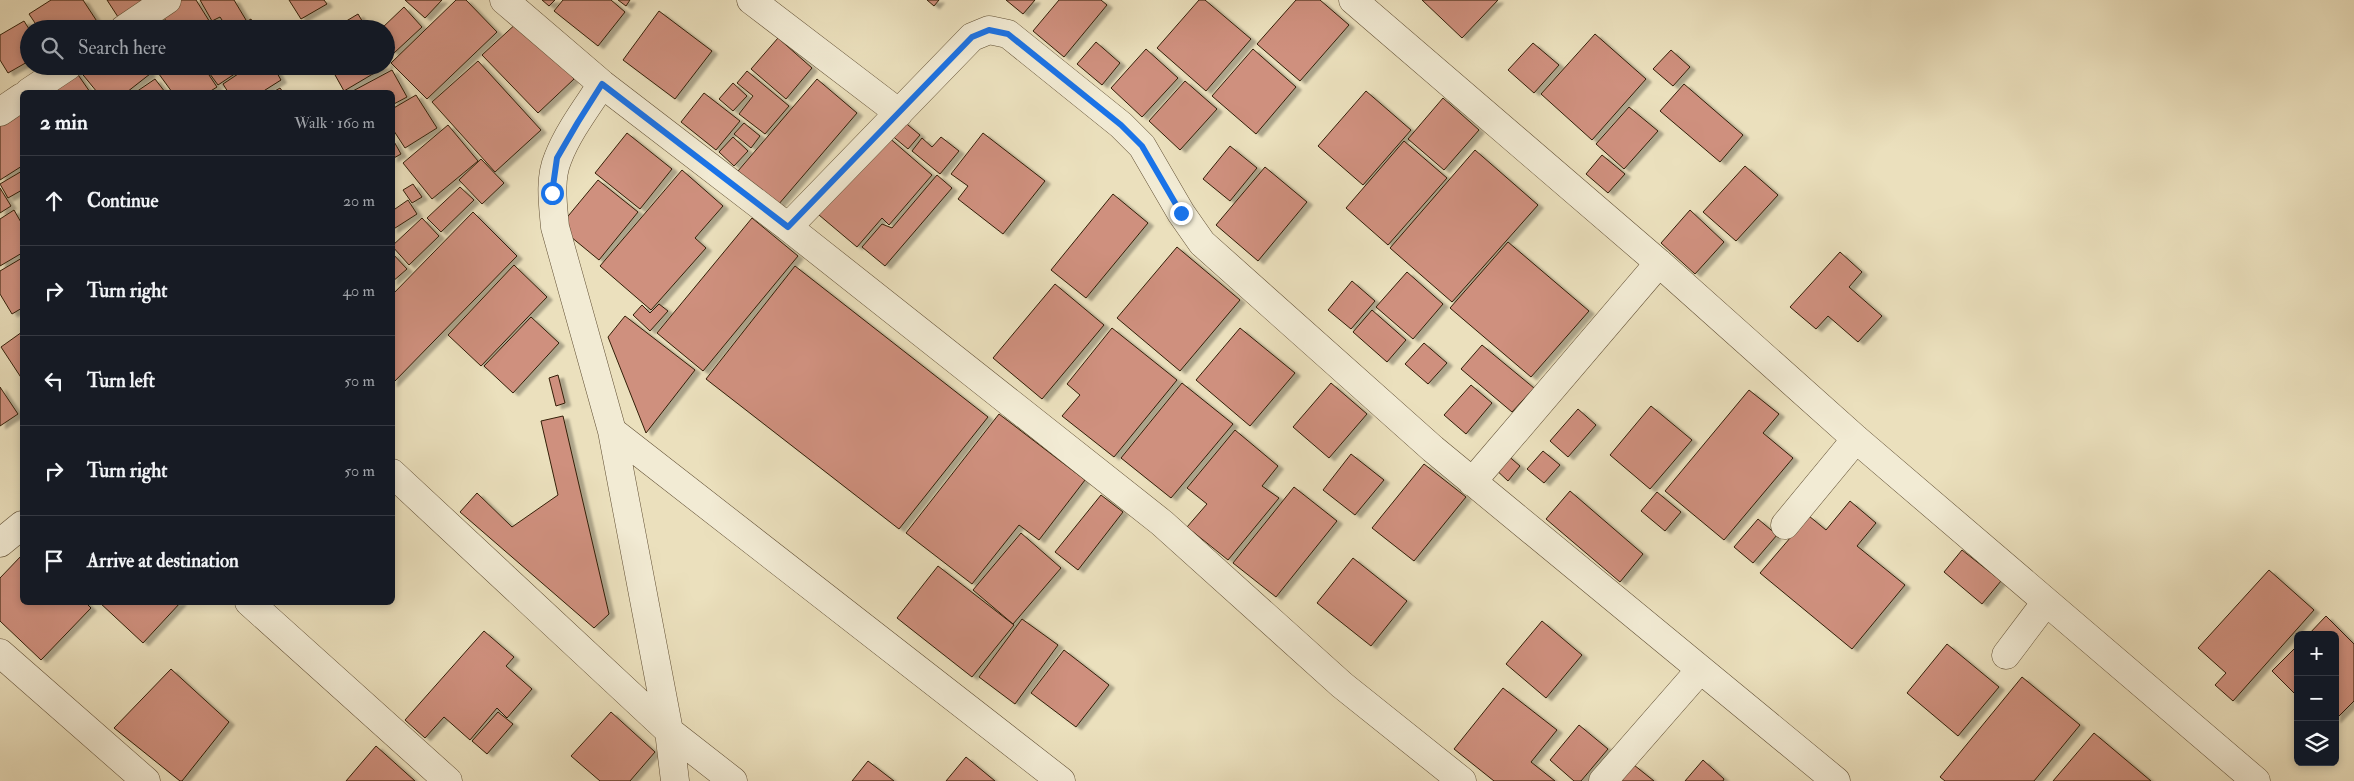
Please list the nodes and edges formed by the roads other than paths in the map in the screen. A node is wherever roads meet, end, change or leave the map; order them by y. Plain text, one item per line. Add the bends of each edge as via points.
1 (167, 0) edge
2 (504, 0) edge
3 (751, 0) edge
4 (1353, 0) edge
5 (137, 20) edge
6 (54, 75) edge
7 (602, 84) junction
8 (31, 90) edge
9 (20, 97) edge
10 (0, 112) edge
11 (899, 113) junction
12 (788, 227) junction
13 (1659, 263) junction
14 (612, 431) junction
15 (1856, 439) junction
16 (395, 476) edge
17 (1472, 482) junction
18 (1784, 525) dead end
19 (20, 527) edge
20 (0, 544) edge
21 (2046, 602) junction
22 (252, 605) edge
23 (0, 653) edge
24 (2006, 655) dead end
25 (1700, 670) junction
26 (669, 731) junction
27 (146, 781) edge
28 (448, 781) edge
29 (675, 781) edge
30 (733, 781) edge
31 (1061, 781) edge
32 (1462, 781) edge
33 (1603, 781) edge
34 (1836, 781) edge
35 (2256, 781) edge

1 - 5 street
2 - 7 street
3 - 11 street
4 - 13 street
6 - 8 street
7 - 12 street
7 - 14 street via 557,158 552,193 555,227
9 - 10 street
11 - 12 street
11 - 17 street via 972,37 989,30 1008,34 1121,125 1142,146 1202,243
12 - 32 street via 1162,523 1342,685
13 - 15 street
13 - 17 street
14 - 26 street
14 - 31 street
15 - 18 street
15 - 21 street
16 - 26 street
17 - 25 street
19 - 20 street
21 - 24 street
21 - 35 street
22 - 28 street
23 - 27 street
25 - 33 street
25 - 34 street
26 - 29 street
26 - 30 street

